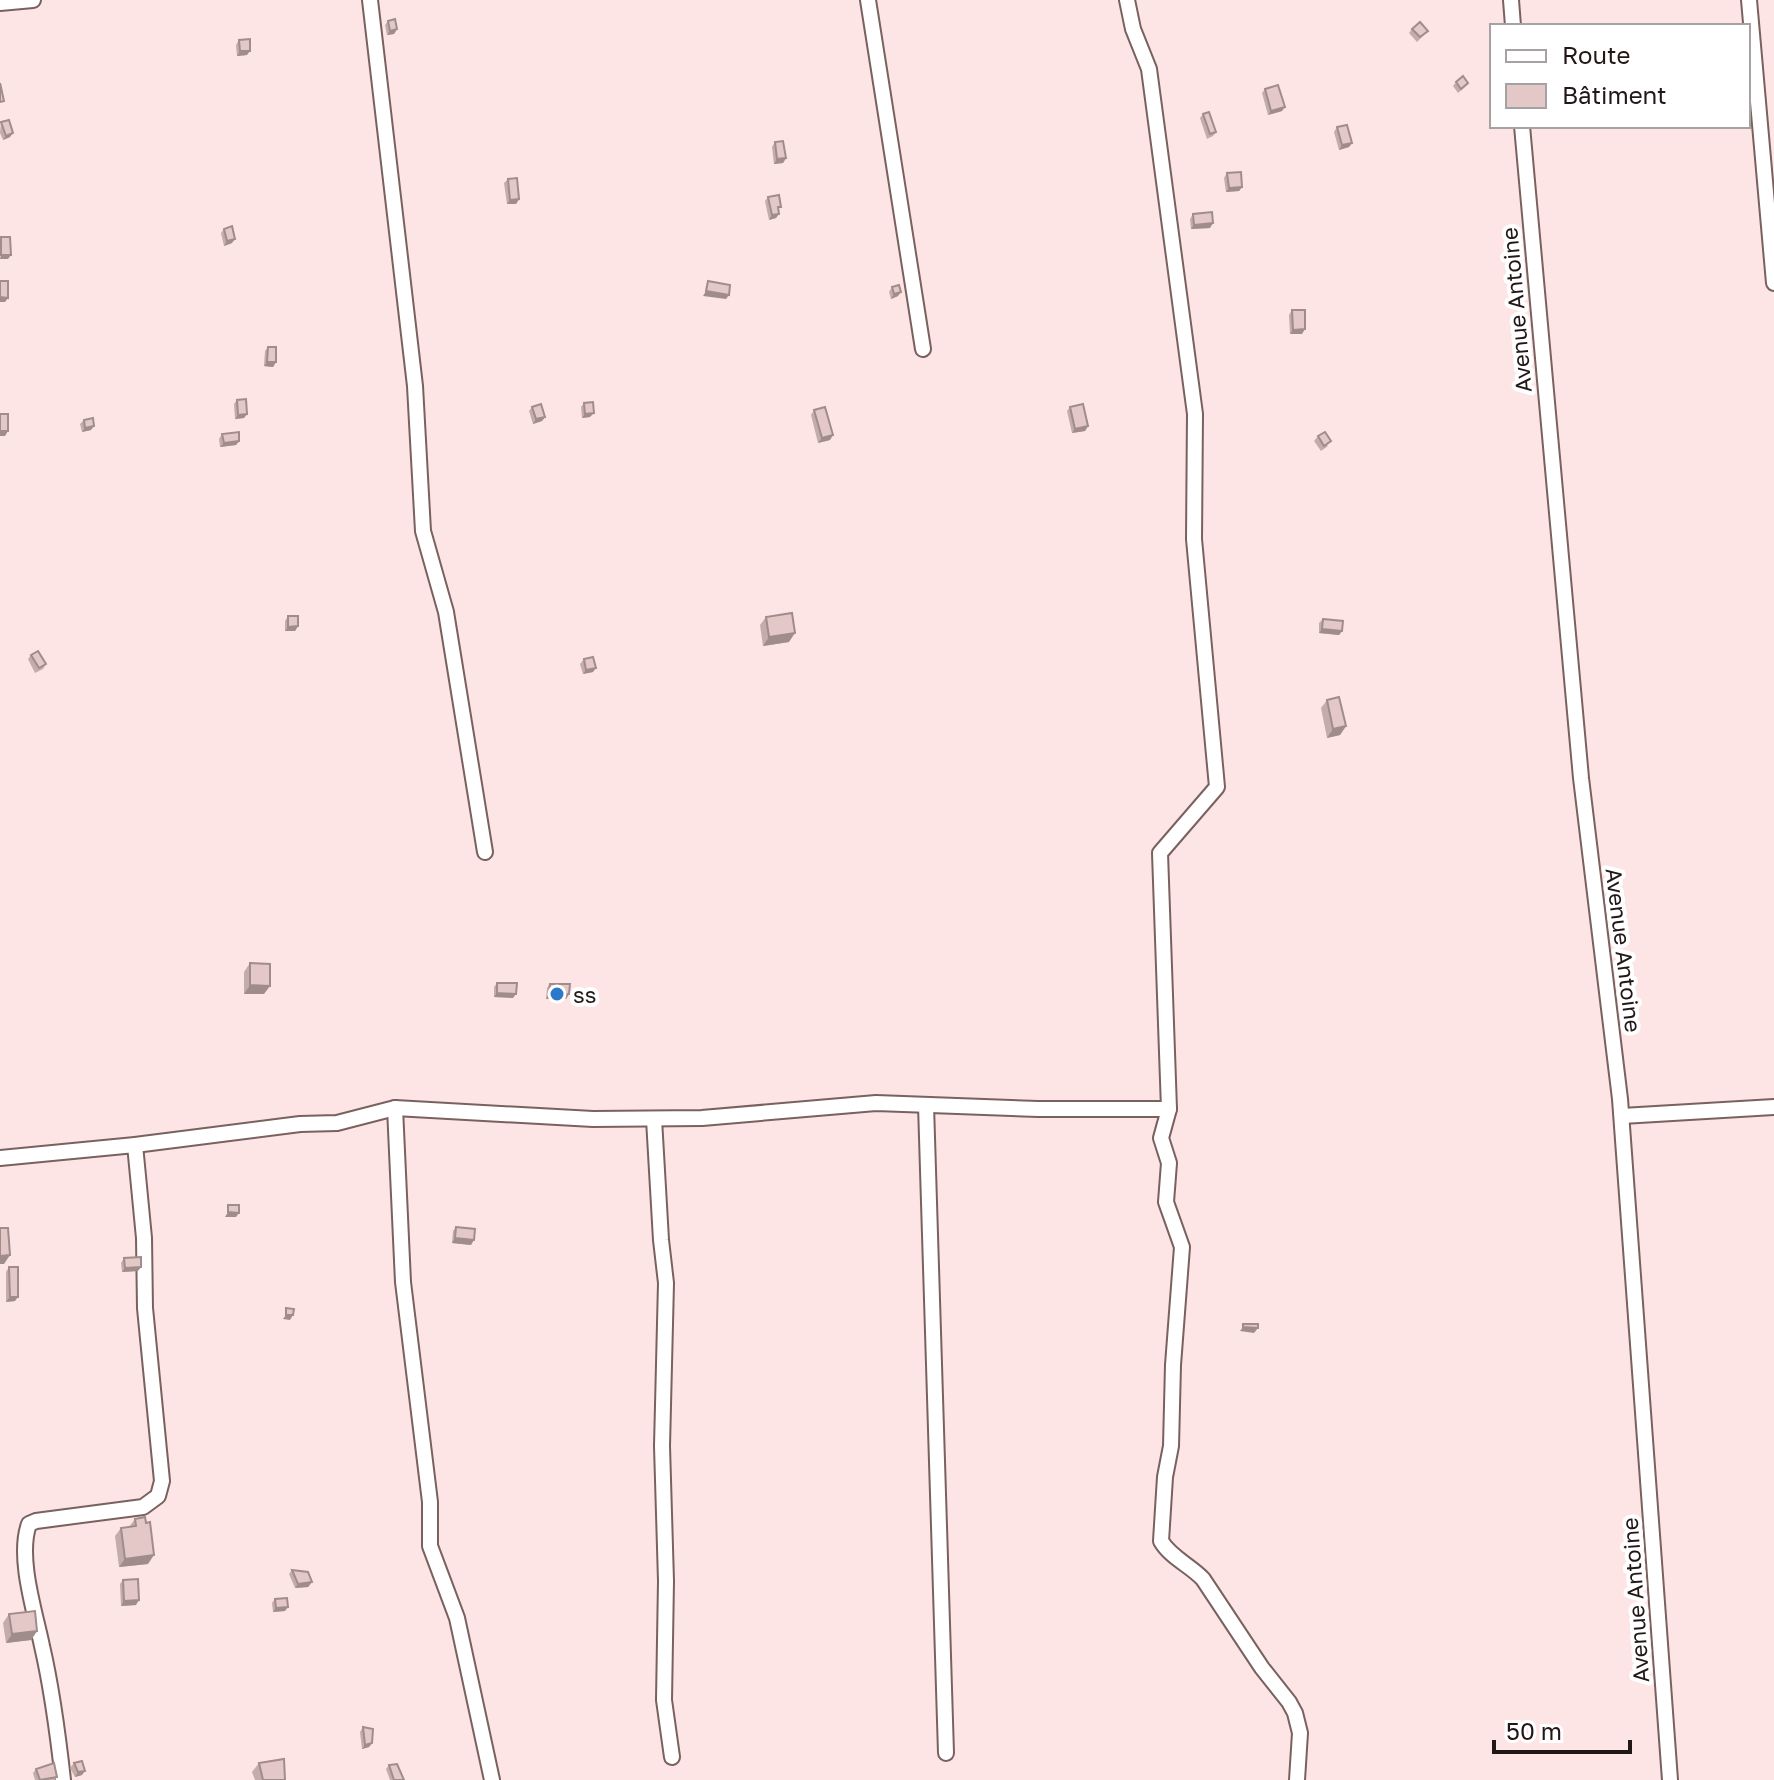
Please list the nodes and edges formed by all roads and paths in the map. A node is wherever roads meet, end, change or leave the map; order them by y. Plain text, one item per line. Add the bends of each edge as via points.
1 (33, 0) edge
2 (370, 0) edge
3 (868, 0) edge
4 (1127, 0) edge
5 (1511, 0) edge
6 (1749, 0) edge
7 (0, 3) edge
8 (1513, 24) edge
9 (1522, 128) edge
10 (1774, 283) edge
11 (923, 349) dead end
12 (485, 852) dead end
13 (926, 1105) junction
14 (1774, 1107) edge
15 (395, 1108) junction
16 (1169, 1109) junction
17 (1622, 1116) junction
18 (654, 1119) junction
19 (135, 1145) junction
20 (0, 1158) edge
21 (946, 1753) dead end
22 (672, 1757) dead end
23 (63, 1780) edge
24 (492, 1780) edge
25 (1297, 1780) edge
26 (1670, 1780) edge

1 - 7 street
2 - 12 street via 415,386 423,531 446,612
3 - 11 street
4 - 16 street via 1149,69 1195,414 1194,539 1217,787 1160,853
5 - 8 street
6 - 10 street
9 - 17 street, Avenue Antoine via 1581,778
13 - 16 street
13 - 18 street via 876,1103
13 - 21 street
14 - 17 street
15 - 18 street
15 - 19 street via 337,1123
15 - 24 street via 403,1282 430,1502 430,1546 457,1618
16 - 25 street via 1161,1138 1169,1163 1166,1202 1182,1247 1161,1541 1203,1579 1289,1702 1300,1733
17 - 26 street, Avenue Antoine
18 - 22 street via 666,1283 664,1700
19 - 20 street
19 - 23 street via 162,1481 158,1496 143,1507 36,1521 26,1532 33,1609

